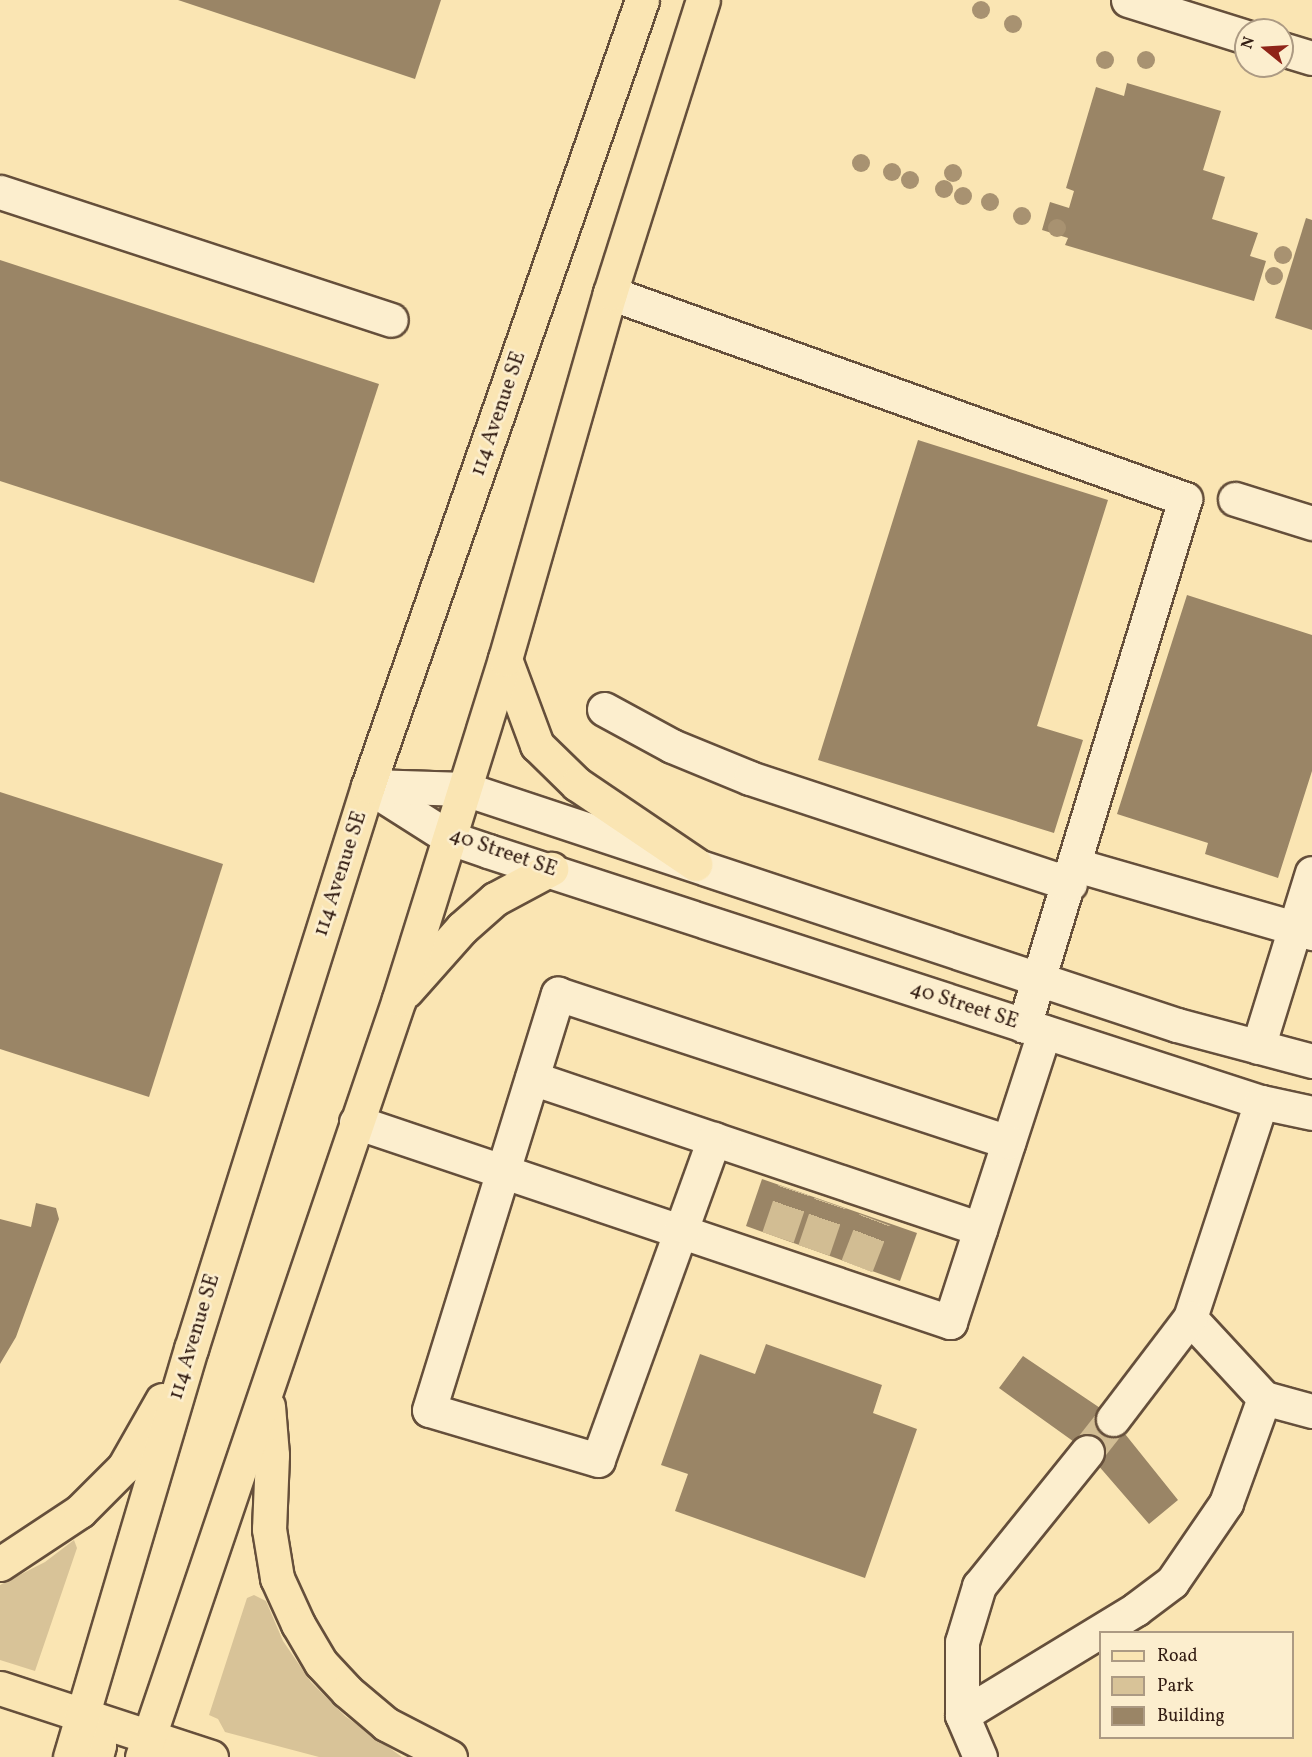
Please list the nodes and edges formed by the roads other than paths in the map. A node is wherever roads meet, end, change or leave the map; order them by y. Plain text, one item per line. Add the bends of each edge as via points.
1 (622, 0) edge
2 (642, 0) edge
3 (702, 0) edge
4 (715, 0) edge
5 (1128, 0) edge
6 (1234, 33) edge
7 (690, 39) junction
8 (1294, 52) edge
9 (1312, 58) edge
10 (616, 79) junction
11 (0, 192) edge
12 (610, 293) junction
13 (391, 321) dead end
14 (1235, 499) dead end
15 (1312, 524) edge
16 (505, 659) junction
17 (604, 709) dead end
18 (368, 786) junction
19 (465, 789) junction
20 (450, 838) junction
21 (695, 864) junction
22 (551, 869) junction
23 (1312, 873) edge
24 (1073, 875) junction
25 (1303, 931) edge
26 (1039, 979) junction
27 (399, 999) junction
28 (1034, 1029) junction
29 (1258, 1047) junction
30 (1312, 1061) edge
31 (532, 1078) junction
32 (1261, 1102) junction
33 (1312, 1113) edge
34 (356, 1122) junction
35 (714, 1139) junction
36 (1008, 1142) junction
37 (502, 1171) junction
38 (980, 1229) junction
39 (684, 1231) junction
40 (1190, 1318) junction
41 (191, 1349) junction
42 (267, 1390) junction
43 (1264, 1398) junction
44 (1312, 1411) edge
45 (1113, 1419) tunnel mouth
46 (1087, 1452) tunnel mouth
47 (0, 1564) edge
48 (1100, 1631) edge
49 (1099, 1632) edge
50 (0, 1688) edge
51 (962, 1715) junction
52 (83, 1716) junction
53 (146, 1747) edge
54 (70, 1757) edge
55 (96, 1757) edge
56 (211, 1757) edge
57 (450, 1757) edge
58 (980, 1757) edge

1 - 10 main road
2 - 10 main road, 114 Avenue SE
3 - 7 main road
4 - 7 main road
5 - 6 street
7 - 12 main road
8 - 9 street
10 - 18 main road, 114 Avenue SE
11 - 13 street
12 - 16 main road
12 - 24 street via 1185,499
14 - 15 street
16 - 19 main road
16 - 21 main road via 537,745 577,784
17 - 24 street via 672,746 750,778
18 - 19 street
18 - 20 street, 40 Street SE
18 - 41 main road, 114 Avenue SE
19 - 20 main road
19 - 21 street
20 - 22 street, 40 Street SE
20 - 27 main road
21 - 26 street
22 - 27 main road via 495,900 462,928
22 - 28 street, 40 Street SE
23 - 25 street
24 - 25 street
24 - 26 street
25 - 29 street
26 - 28 street
26 - 29 street via 1177,1025
27 - 34 main road
28 - 32 street, 40 Street SE
28 - 36 street
29 - 30 street
31 - 35 street
31 - 36 street via 558,994
31 - 37 street
32 - 33 street, 40 Street SE
32 - 40 street
34 - 37 street
34 - 42 main road
35 - 38 street via 798,1180 880,1208
35 - 39 street
36 - 38 street
37 - 39 street
37 - 39 street via 429,1410 598,1460
38 - 39 street via 950,1322 853,1276 773,1248
40 - 43 street
40 - 45 street
41 - 47 main road via 124,1467 80,1511
41 - 52 main road, 114 Avenue SE
42 - 53 main road
42 - 57 main road via 272,1455 268,1529 277,1578 298,1624 321,1663 347,1691 387,1724
43 - 44 street
43 - 48 street via 1226,1503 1172,1582
46 - 51 street via 979,1586 962,1642
49 - 51 street
50 - 52 main road
51 - 58 street
52 - 53 main road
52 - 54 main road, 114 Avenue SE
52 - 55 main road via 99,1745
53 - 56 main road

